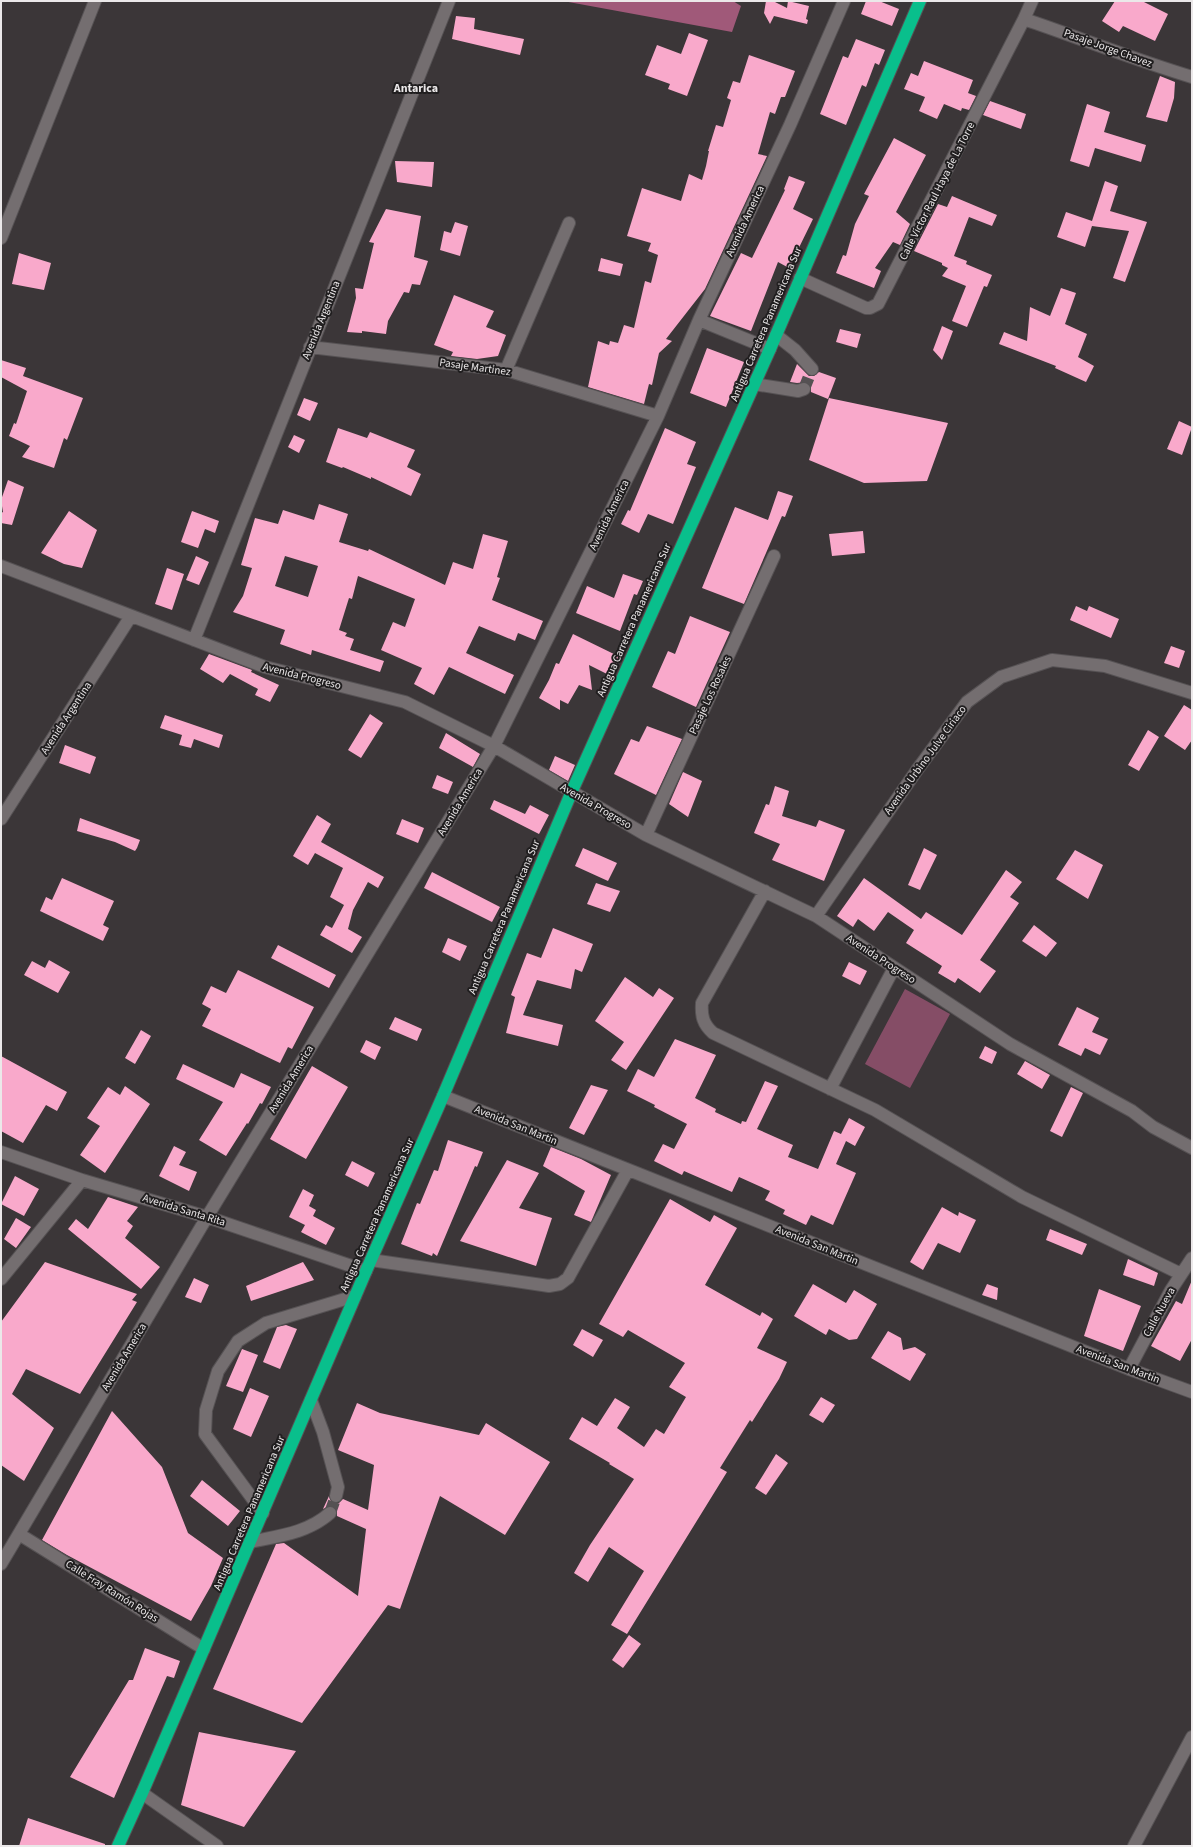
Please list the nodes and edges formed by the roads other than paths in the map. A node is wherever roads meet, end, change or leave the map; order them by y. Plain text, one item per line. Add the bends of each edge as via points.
1 (95, 1) edge
2 (448, 1) edge
3 (844, 1) edge
4 (920, 1) edge
5 (1032, 1) edge
6 (1024, 19) junction
7 (1192, 77) edge
8 (569, 223) dead end
9 (1, 238) edge
10 (800, 278) junction
11 (699, 320) junction
12 (776, 335) junction
13 (310, 347) junction
14 (770, 349) junction
15 (812, 369) dead end
16 (506, 370) junction
17 (754, 384) junction
18 (804, 390) dead end
19 (658, 416) junction
20 (774, 556) dead end
21 (1, 566) edge
22 (131, 616) junction
23 (194, 640) junction
24 (1192, 693) edge
25 (494, 746) junction
26 (572, 791) junction
27 (1, 819) edge
28 (646, 835) junction
29 (765, 891) junction
30 (816, 916) junction
31 (894, 968) junction
32 (830, 1089) junction
33 (443, 1096) junction
34 (1192, 1148) edge
35 (1, 1152) edge
36 (628, 1170) junction
37 (82, 1180) junction
38 (207, 1217) junction
39 (1192, 1258) edge
40 (368, 1265) junction
41 (1181, 1274) junction
42 (1, 1279) edge
43 (355, 1296) junction
44 (1129, 1369) junction
45 (1192, 1392) edge
46 (311, 1400) junction
47 (336, 1496) tunnel mouth
48 (263, 1513) junction
49 (330, 1513) tunnel mouth
50 (19, 1534) junction
51 (250, 1542) junction
52 (1, 1564) edge
53 (204, 1649) junction
54 (1192, 1737) edge
55 (142, 1794) junction
56 (118, 1846) edge
57 (217, 1846) edge
58 (1134, 1846) edge

1 - 9 street
2 - 13 street, Avenida Argentina
3 - 11 street, Avenida America via 790,125
4 - 10 highway, Antigua Carretera Panamericana Sur
5 - 6 street, Calle Victor Raul Haya de La Torre
6 - 7 street, Pasaje Jorge Chavez
6 - 10 street, Calle Victor Raul Haya de La Torre via 878,304 866,308
8 - 16 street
10 - 12 highway, Antigua Carretera Panamericana Sur
11 - 14 street
11 - 19 street, Avenida America
12 - 14 highway, Antigua Carretera Panamericana Sur
12 - 15 street via 795,350
13 - 16 street, Pasaje Martinez
13 - 23 street, Avenida Argentina
14 - 17 highway, Antigua Carretera Panamericana Sur
16 - 19 street, Pasaje Martinez
17 - 18 street
17 - 26 highway, Antigua Carretera Panamericana Sur
19 - 25 street, Avenida America
20 - 28 street, Pasaje Los Rosales
21 - 22 street, Avenida Progreso
22 - 23 street, Avenida Progreso
22 - 27 street, Avenida Argentina
23 - 25 street, Avenida Progreso via 265,668 405,702
24 - 30 street, Avenida Urbino Julve Ciriaco via 1105,666 1052,660 1001,677 968,702 916,770
25 - 26 street, Avenida Progreso
25 - 38 street, Avenida America
26 - 28 street, Avenida Progreso
26 - 33 highway, Antigua Carretera Panamericana Sur
28 - 29 street, Avenida Progreso
29 - 30 street, Avenida Progreso
29 - 32 street via 702,1003 703,1020 713,1033
30 - 31 street, Avenida Progreso
31 - 32 street
31 - 34 street, Avenida Progreso via 1010,1044 1132,1111 1153,1127
32 - 41 street via 875,1110 1022,1197
33 - 36 street, Avenida San Martin
33 - 40 highway, Antigua Carretera Panamericana Sur
35 - 37 street, Avenida Santa Rita
36 - 40 street, Avenida Santa Rita via 568,1278 560,1284 549,1286
36 - 44 street, Avenida San Martin
37 - 38 street, Avenida Santa Rita
37 - 42 street
38 - 40 street, Avenida Santa Rita
38 - 50 street, Avenida America
39 - 41 street, Calle Nueva
40 - 43 highway, Antigua Carretera Panamericana Sur
41 - 44 street, Calle Nueva
43 - 46 highway, Antigua Carretera Panamericana Sur
43 - 48 street via 266,1323 238,1341 218,1371 206,1410 205,1434
44 - 45 street, Avenida San Martin
46 - 47 street via 338,1487
46 - 48 highway, Antigua Carretera Panamericana Sur
48 - 51 highway, Antigua Carretera Panamericana Sur
49 - 51 street via 319,1523 298,1532
50 - 52 street, Avenida America
50 - 53 street, Calle Fray Ramón Rojas
51 - 53 highway, Antigua Carretera Panamericana Sur
53 - 55 highway, Antigua Carretera Panamericana Sur
54 - 58 street
55 - 56 highway, Antigua Carretera Panamericana Sur
55 - 57 street

